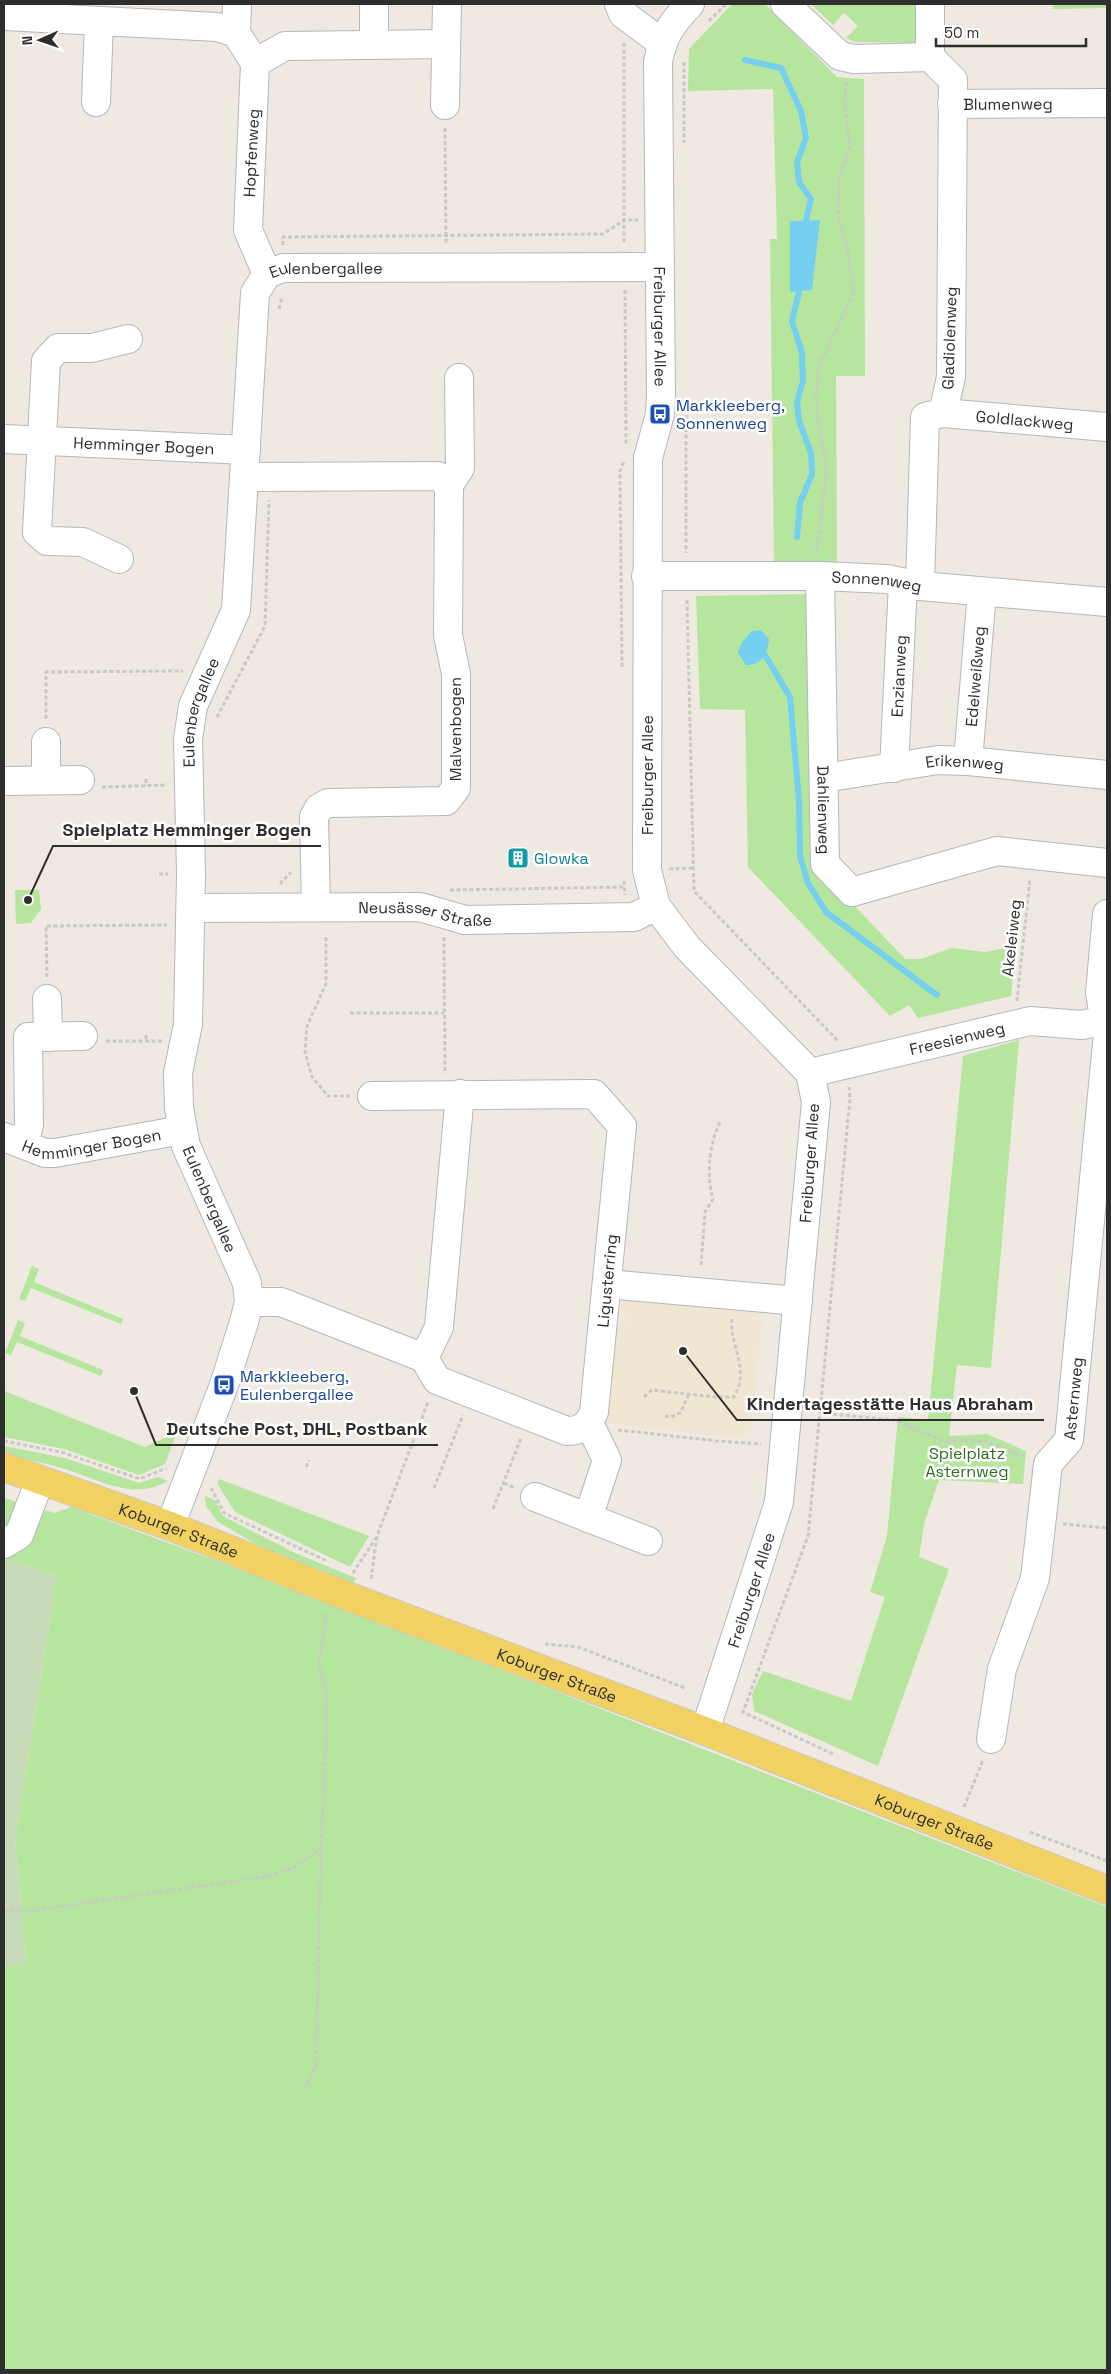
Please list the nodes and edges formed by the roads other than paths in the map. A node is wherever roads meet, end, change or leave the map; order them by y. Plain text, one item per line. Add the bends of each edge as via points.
1 (237, 4) edge
2 (374, 4) edge
3 (447, 4) edge
4 (619, 4) edge
5 (785, 4) edge
6 (930, 4) edge
7 (698, 14) edge
8 (90, 15) edge
9 (4, 16) edge
10 (236, 33) junction
11 (446, 44) junction
12 (374, 45) junction
13 (673, 49) junction
14 (930, 57) junction
15 (256, 64) junction
16 (96, 102) dead end
17 (1107, 102) edge
18 (952, 104) junction
19 (445, 105) road end
20 (659, 268) junction
21 (275, 271) junction
22 (128, 339) dead end
23 (459, 378) dead end
24 (943, 413) junction
25 (1107, 427) edge
26 (4, 439) edge
27 (42, 441) junction
28 (246, 450) junction
29 (257, 477) junction
30 (448, 485) junction
31 (119, 559) dead end
32 (646, 576) junction
33 (820, 576) junction
34 (912, 584) junction
35 (982, 592) junction
36 (1107, 602) edge
37 (46, 742) road end
38 (968, 761) junction
39 (894, 768) junction
40 (1107, 775) edge
41 (824, 778) junction
42 (46, 780) junction
43 (80, 780) road end
44 (4, 781) edge
45 (1107, 863) edge
46 (656, 906) junction
47 (316, 907) junction
48 (1107, 914) edge
49 (190, 916) junction
50 (47, 999) road end
51 (1106, 1033) edge
52 (83, 1036) road end
53 (48, 1037) junction
54 (810, 1073) junction
55 (452, 1094) junction
56 (372, 1096) road end
57 (182, 1130) junction
58 (14, 1141) edge
59 (607, 1284) junction
60 (798, 1301) junction
61 (249, 1302) junction
62 (430, 1369) junction
63 (589, 1423) junction
64 (4, 1467) edge
65 (40, 1480) junction
66 (535, 1497) dead end
67 (588, 1518) junction
68 (170, 1526) junction
69 (648, 1541) dead end
70 (4, 1544) edge
71 (705, 1731) junction
72 (992, 1739) road end
73 (1107, 1890) edge

1 - 10 street
2 - 12 street
3 - 11 street
4 - 13 street via 624,14
5 - 14 street via 840,56 854,59
6 - 14 street
7 - 13 street, Freiburger Allee via 673,22
8 - 9 street
8 - 10 street via 217,27
8 - 16 street
10 - 15 street
11 - 12 street
11 - 19 street
12 - 15 street via 285,46
13 - 20 street, Freiburger Allee via 658,62
14 - 18 street, Blumenweg via 953,80
15 - 21 street, Hopfenweg via 248,230
17 - 18 street, Blumenweg
18 - 24 street, Gladiolenweg via 951,376
20 - 21 street, Eulenbergallee
20 - 32 street, Freiburger Allee via 660,414 648,458
21 - 28 street, Eulenbergallee via 255,293
22 - 27 street via 92,348 58,348 46,361
23 - 30 street, Malvenbogen via 460,468
24 - 25 street, Goldlackweg
24 - 34 street, Gladiolenweg via 925,417
26 - 27 street, Hemminger Bogen
27 - 28 street, Hemminger Bogen
27 - 31 street via 37,532 47,541 84,542
28 - 29 street, Eulenbergallee
29 - 30 street via 438,476
29 - 49 street, Eulenbergallee via 236,610 193,706 188,739
30 - 47 street, Malvenbogen via 448,635 456,674 456,788 446,801 328,803 319,808 314,817
32 - 33 street, Sonnenweg
32 - 46 street, Freiburger Allee via 647,870
33 - 34 street, Sonnenweg via 887,579
33 - 41 street, Dahlienweg
34 - 35 street, Sonnenweg
34 - 39 street, Enzianweg
35 - 36 street, Sonnenweg
35 - 38 street, Edelweißweg
37 - 42 street
38 - 39 street, Erikenweg via 938,760
38 - 40 street, Erikenweg
39 - 41 street, Erikenweg
41 - 45 street, Dahlienweg via 825,864 852,892 997,851
42 - 43 street
42 - 44 street
46 - 47 street, Neusässer Straße via 629,918 465,920 420,907
46 - 54 street, Freiburger Allee via 688,947
47 - 49 street, Neusässer Straße
48 - 51 street, Asternweg via 1100,992
49 - 57 street, Eulenbergallee via 188,1024 178,1073
50 - 53 street
51 - 54 street, Freesienweg via 1082,1025 1030,1021
51 - 72 street, Asternweg via 1069,1440 1048,1464 1035,1578 1002,1669
52 - 53 street
53 - 58 street via 28,1037 28,1126
54 - 60 street, Freiburger Allee via 816,1102
55 - 56 street, Ligusterring
55 - 59 street, Ligusterring via 594,1094 622,1126
55 - 62 street via 439,1328
57 - 58 street, Hemminger Bogen via 55,1153 45,1153
57 - 61 street, Eulenbergallee via 191,1159 246,1283
59 - 60 street
59 - 63 street, Ligusterring via 594,1412
60 - 71 street, Freiburger Allee via 780,1502
61 - 62 street via 281,1302
61 - 68 street, Eulenbergallee via 224,1384
62 - 63 street via 472,1393 567,1431 578,1431
63 - 67 street via 607,1460
64 - 65 main road, Koburger Straße
65 - 68 main road, Koburger Straße
65 - 70 street via 19,1535
66 - 67 street
67 - 69 street
68 - 71 main road, Koburger Straße via 337,1575
71 - 73 main road, Koburger Straße

